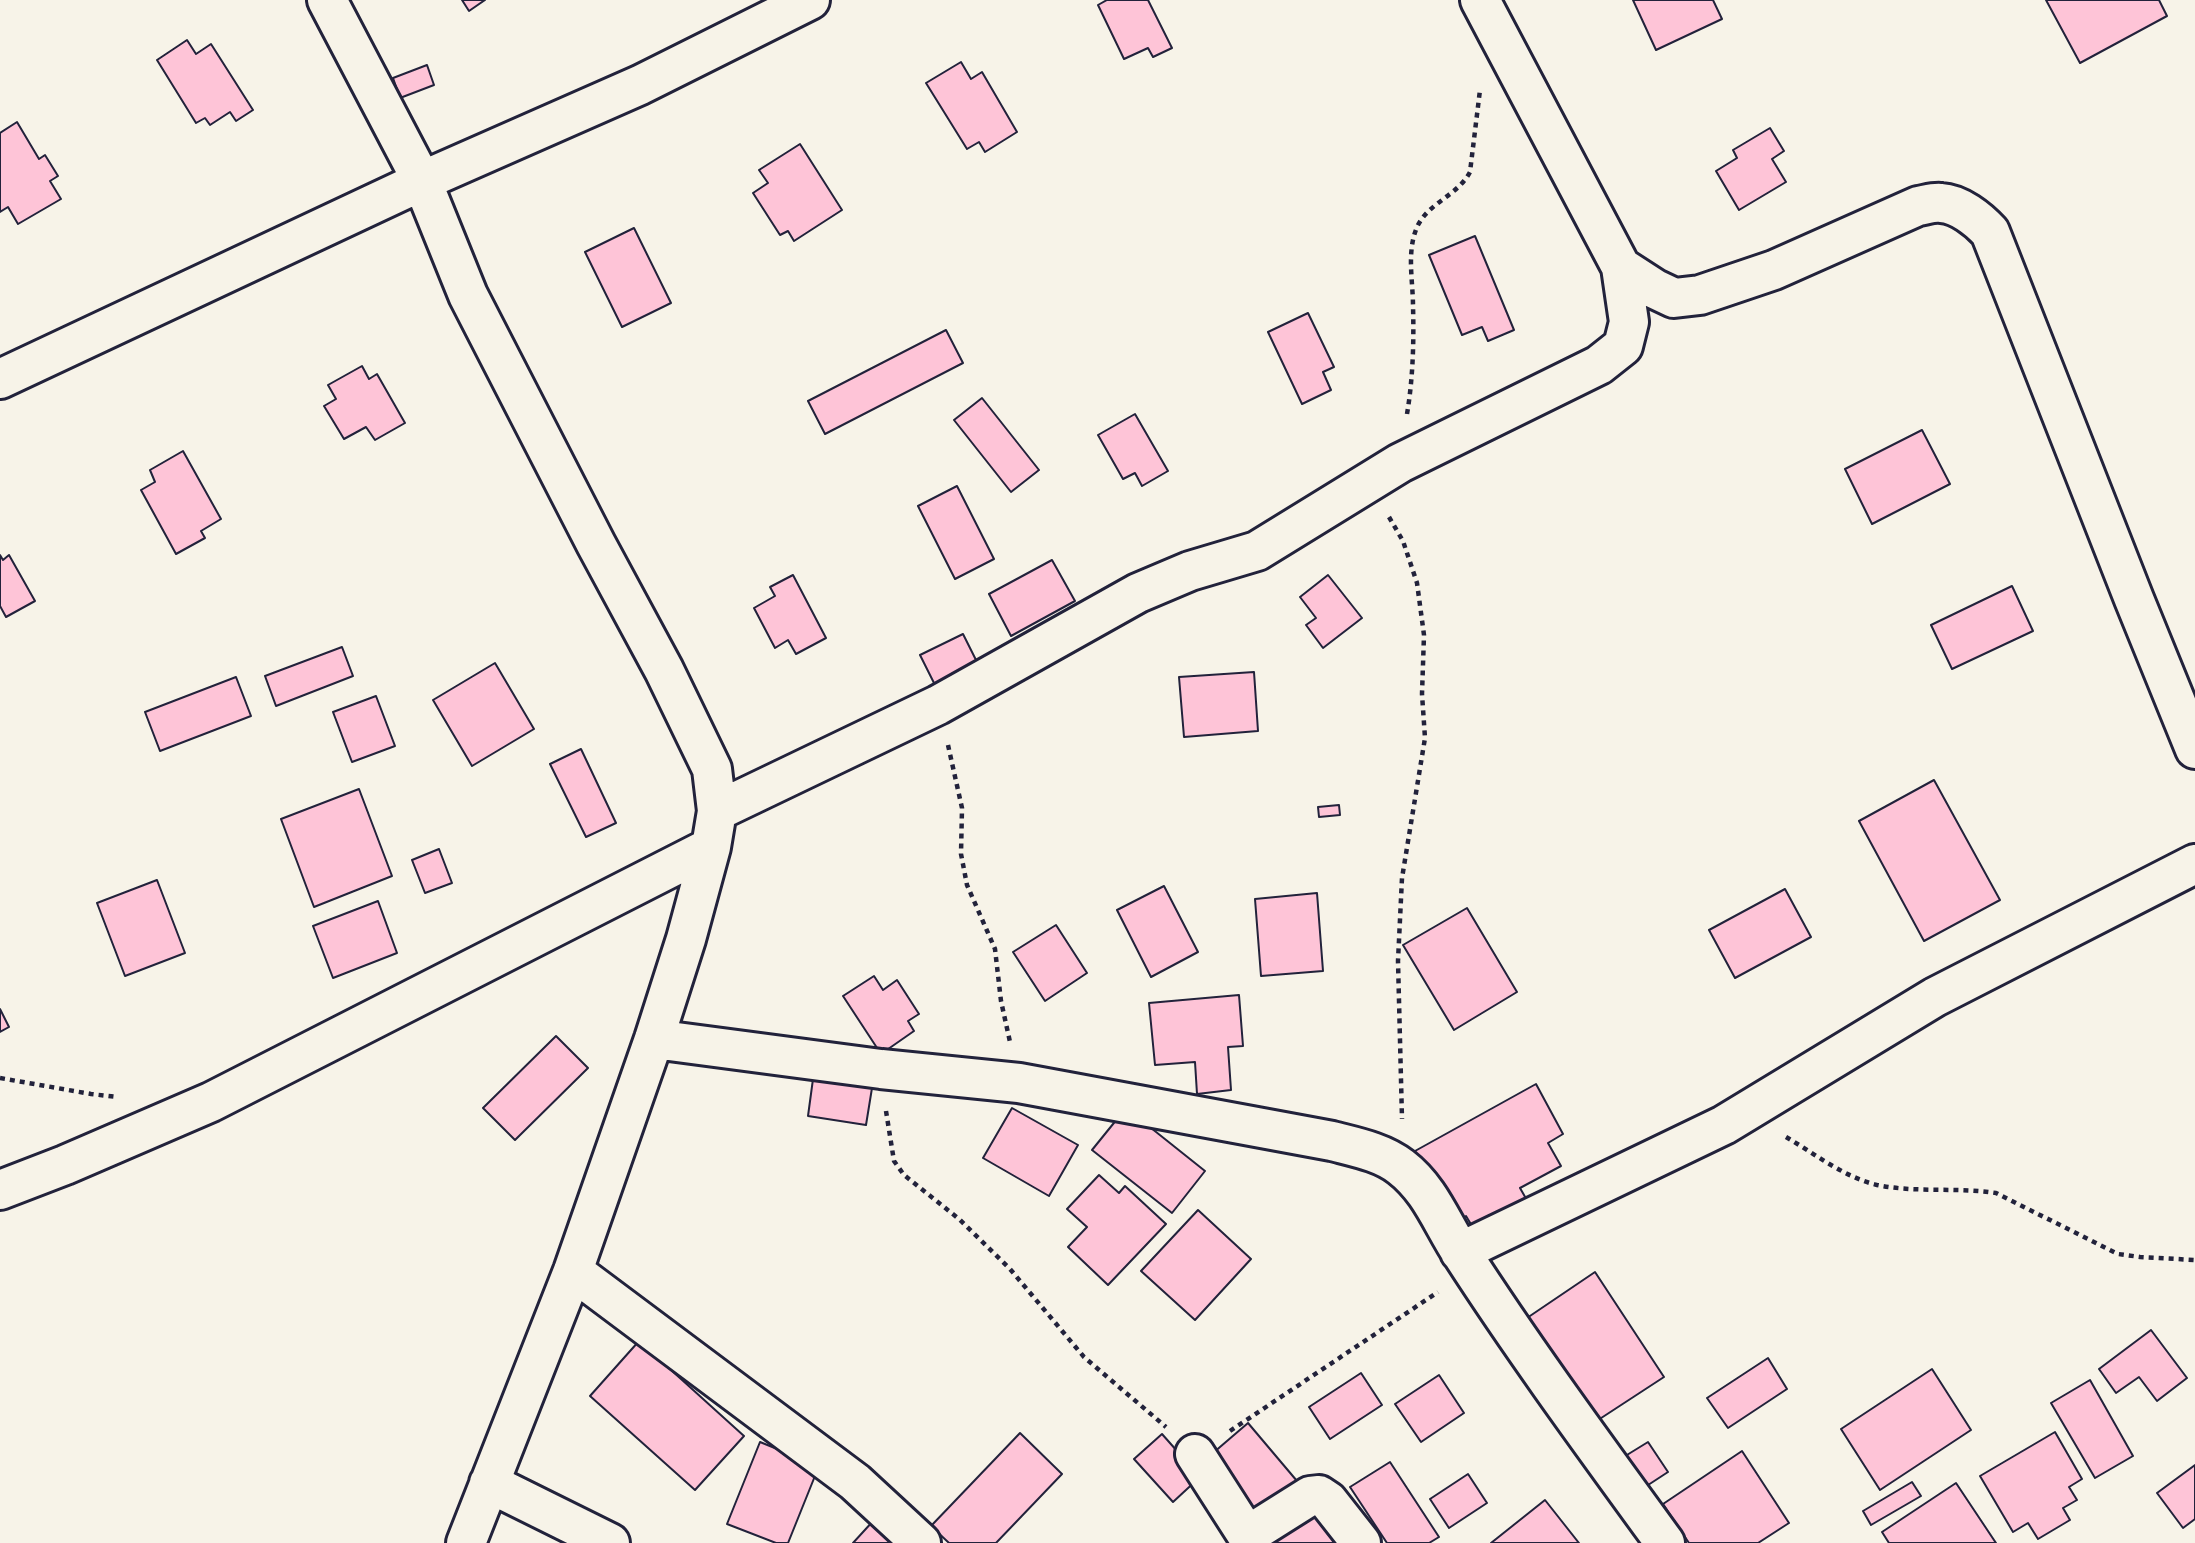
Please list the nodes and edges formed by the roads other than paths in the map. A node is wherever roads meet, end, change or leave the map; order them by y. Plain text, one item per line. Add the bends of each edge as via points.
1 (327, 0) edge
2 (810, 0) edge
3 (1480, 0) edge
4 (422, 181) junction
5 (1621, 267) junction
6 (0, 379) edge
7 (2195, 749) edge
8 (714, 829) junction
9 (2195, 864) edge
10 (654, 1039) junction
11 (0, 1190) edge
12 (1466, 1260) junction
13 (573, 1271) junction
14 (1195, 1454) road end
15 (489, 1483) junction
16 (1250, 1539) edge
17 (466, 1543) edge
18 (610, 1543) edge
19 (921, 1543) edge
20 (1361, 1543) edge
21 (1665, 1543) edge

1 - 4 street
2 - 4 street via 640,85
3 - 5 street
4 - 6 street
4 - 8 street via 468,295 712,769
5 - 7 street via 1674,298 1700,295 1774,270 1918,206 1941,203 1979,220 1990,232
5 - 8 street via 1629,322 1622,346 1600,365 1388,470 1257,551 1138,593
8 - 10 street via 687,939
8 - 11 street via 211,1102
9 - 12 street via 1935,997 1724,1125
10 - 12 street via 1019,1083 1373,1152 1400,1166 1417,1182
10 - 13 street
12 - 21 street
13 - 15 street
13 - 19 street via 855,1482
14 - 16 street
15 - 17 street
15 - 18 street
16 - 20 street via 1310,1496 1319,1495

